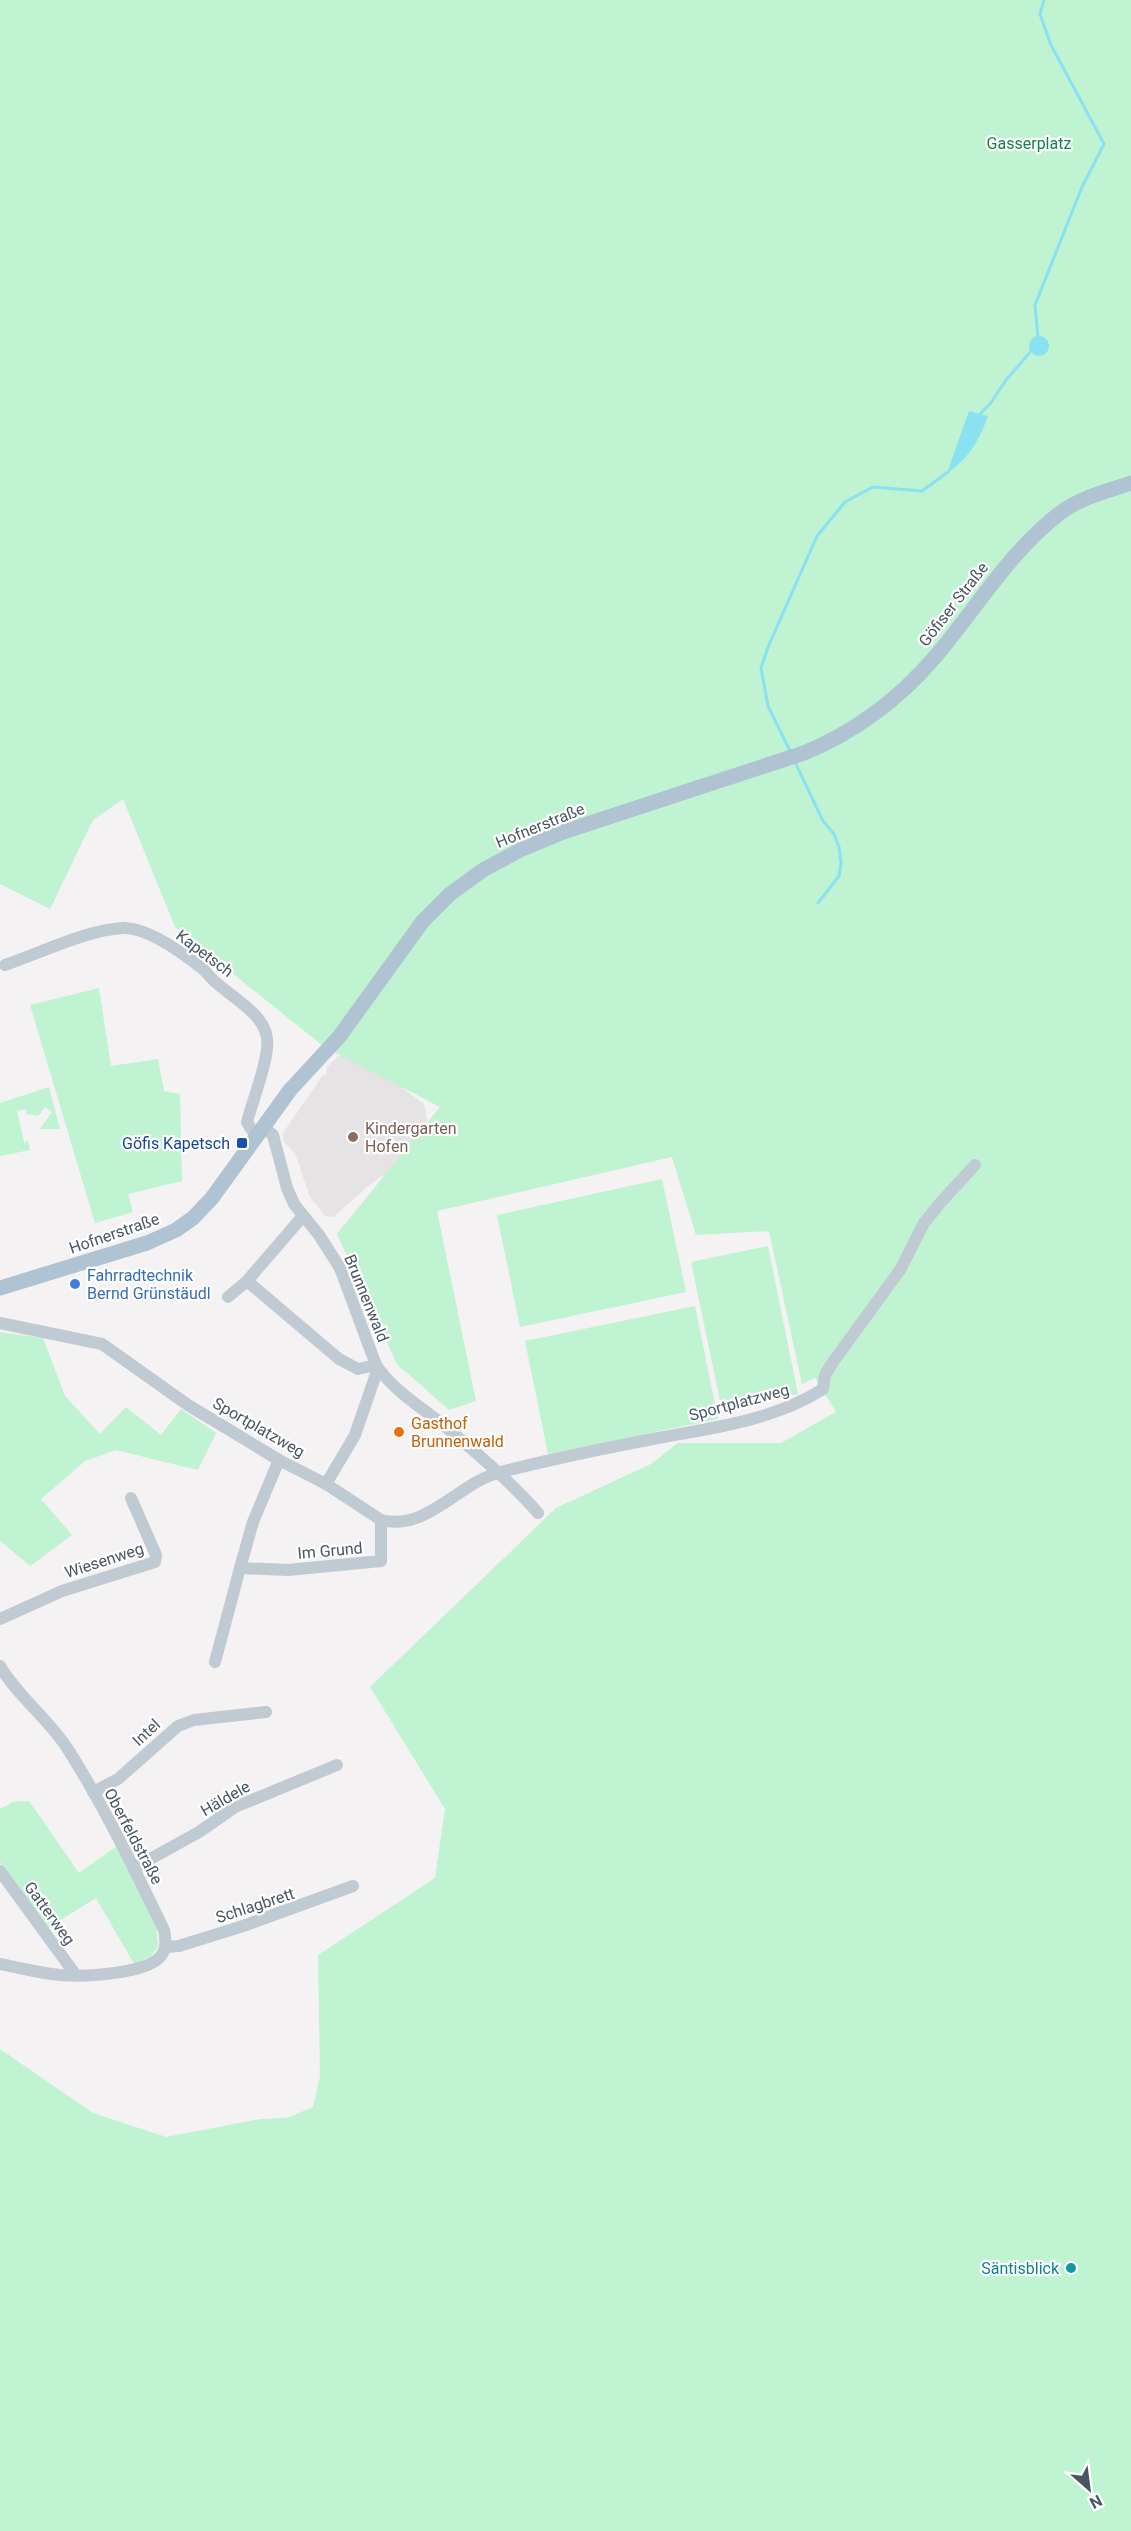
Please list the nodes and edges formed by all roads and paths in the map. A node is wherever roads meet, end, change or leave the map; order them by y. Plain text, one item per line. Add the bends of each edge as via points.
1 (1131, 483) edge
2 (804, 753) joint
3 (5, 965) dead end
4 (260, 1131) junction
5 (975, 1165) dead end
6 (303, 1216) junction
7 (247, 1281) junction
8 (0, 1288) edge
9 (228, 1297) dead end
10 (0, 1323) edge
11 (376, 1365) junction
12 (279, 1460) junction
13 (497, 1472) junction
14 (326, 1484) junction
15 (131, 1498) dead end
16 (538, 1513) dead end
17 (381, 1520) junction
18 (240, 1568) junction
19 (0, 1619) edge
20 (215, 1662) dead end
21 (0, 1666) edge
22 (266, 1712) dead end
23 (338, 1765) dead end
24 (93, 1792) junction
25 (134, 1868) junction
26 (0, 1870) edge
27 (353, 1886) dead end
28 (165, 1947) junction
29 (0, 1964) edge
30 (75, 1974) junction

1 - 2 main road, Göfiser Straße via 1061,511 1019,550 905,688 836,740
2 - 4 main road, Hofnerstraße via 563,832 483,870 450,894 423,921 351,1020 320,1046 308,1069
3 - 4 street, Kapetsch via 70,941 122,928 138,929 153,936 237,998 265,1031 267,1049 247,1122 250,1129
4 - 6 street, Brunnenwald via 273,1135 287,1188
4 - 8 main road, Hofnerstraße via 212,1198 176,1230 147,1243
5 - 13 street, Sportplatzweg via 924,1223 900,1270 832,1362 823,1389 802,1402 722,1426
6 - 7 street
6 - 11 street, Brunnenwald via 340,1268
7 - 9 street
7 - 11 street, Brunnenwald via 339,1359 358,1369
10 - 12 street, Sportplatzweg via 102,1344 179,1399
11 - 13 street, Brunnenwald via 388,1383
11 - 14 street, Brunnenwald via 355,1435
12 - 14 street, Sportplatzweg
12 - 18 street via 253,1522
13 - 16 street
13 - 17 street, Sportplatzweg via 424,1515 400,1522
14 - 17 street, Sportplatzweg
15 - 19 street, Wiesenweg via 156,1555 155,1562 62,1592
17 - 18 street, Im Grund via 381,1562 288,1570
18 - 20 street
21 - 24 street, Oberfeldstraße via 68,1750
22 - 24 street, Intel via 194,1720 178,1726 118,1779
23 - 25 street, Häldele via 235,1807
24 - 25 street, Oberfeldstraße
25 - 28 street, Oberfeldstraße via 164,1930
26 - 30 street, Gatterweg
27 - 28 street, Schlagbrett via 243,1926
28 - 30 street via 162,1956 144,1966
29 - 30 street

